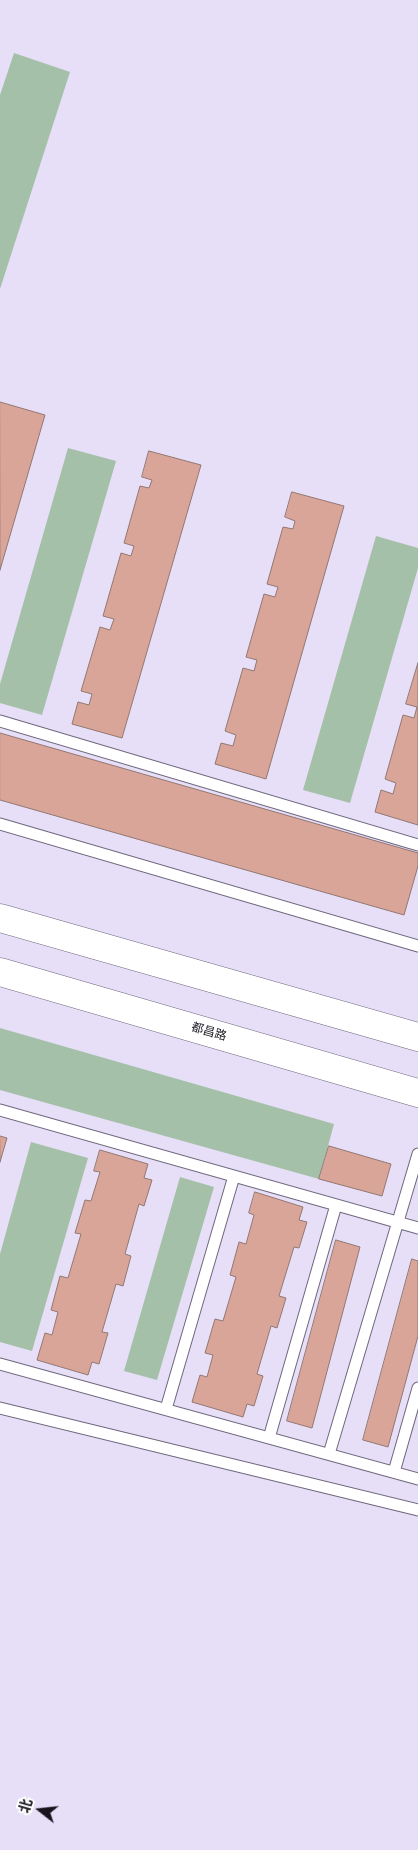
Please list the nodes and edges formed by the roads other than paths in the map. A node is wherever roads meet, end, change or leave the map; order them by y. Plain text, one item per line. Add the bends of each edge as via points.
1 (0, 721) edge
2 (0, 824) edge
3 (418, 845) edge
4 (0, 918) edge
5 (418, 946) edge
6 (0, 972) edge
7 (417, 1033) edge
8 (418, 1093) edge
9 (0, 1110) edge
10 (418, 1154) edge
11 (234, 1176) junction
12 (336, 1205) junction
13 (398, 1222) junction
14 (418, 1228) edge
15 (0, 1364) edge
16 (418, 1388) edge
17 (0, 1408) edge
18 (166, 1410) junction
19 (269, 1438) junction
20 (329, 1454) junction
21 (394, 1472) junction
22 (418, 1479) edge
23 (418, 1510) edge

1 - 3 lane
2 - 5 lane
4 - 7 main road
6 - 8 main road, 都昌路
9 - 11 lane
10 - 13 lane
11 - 12 lane
11 - 18 lane
12 - 13 lane
12 - 19 lane
13 - 14 lane
13 - 20 lane
15 - 18 lane
16 - 21 lane
17 - 23 lane
18 - 19 lane
19 - 20 lane
20 - 21 lane
21 - 22 lane

